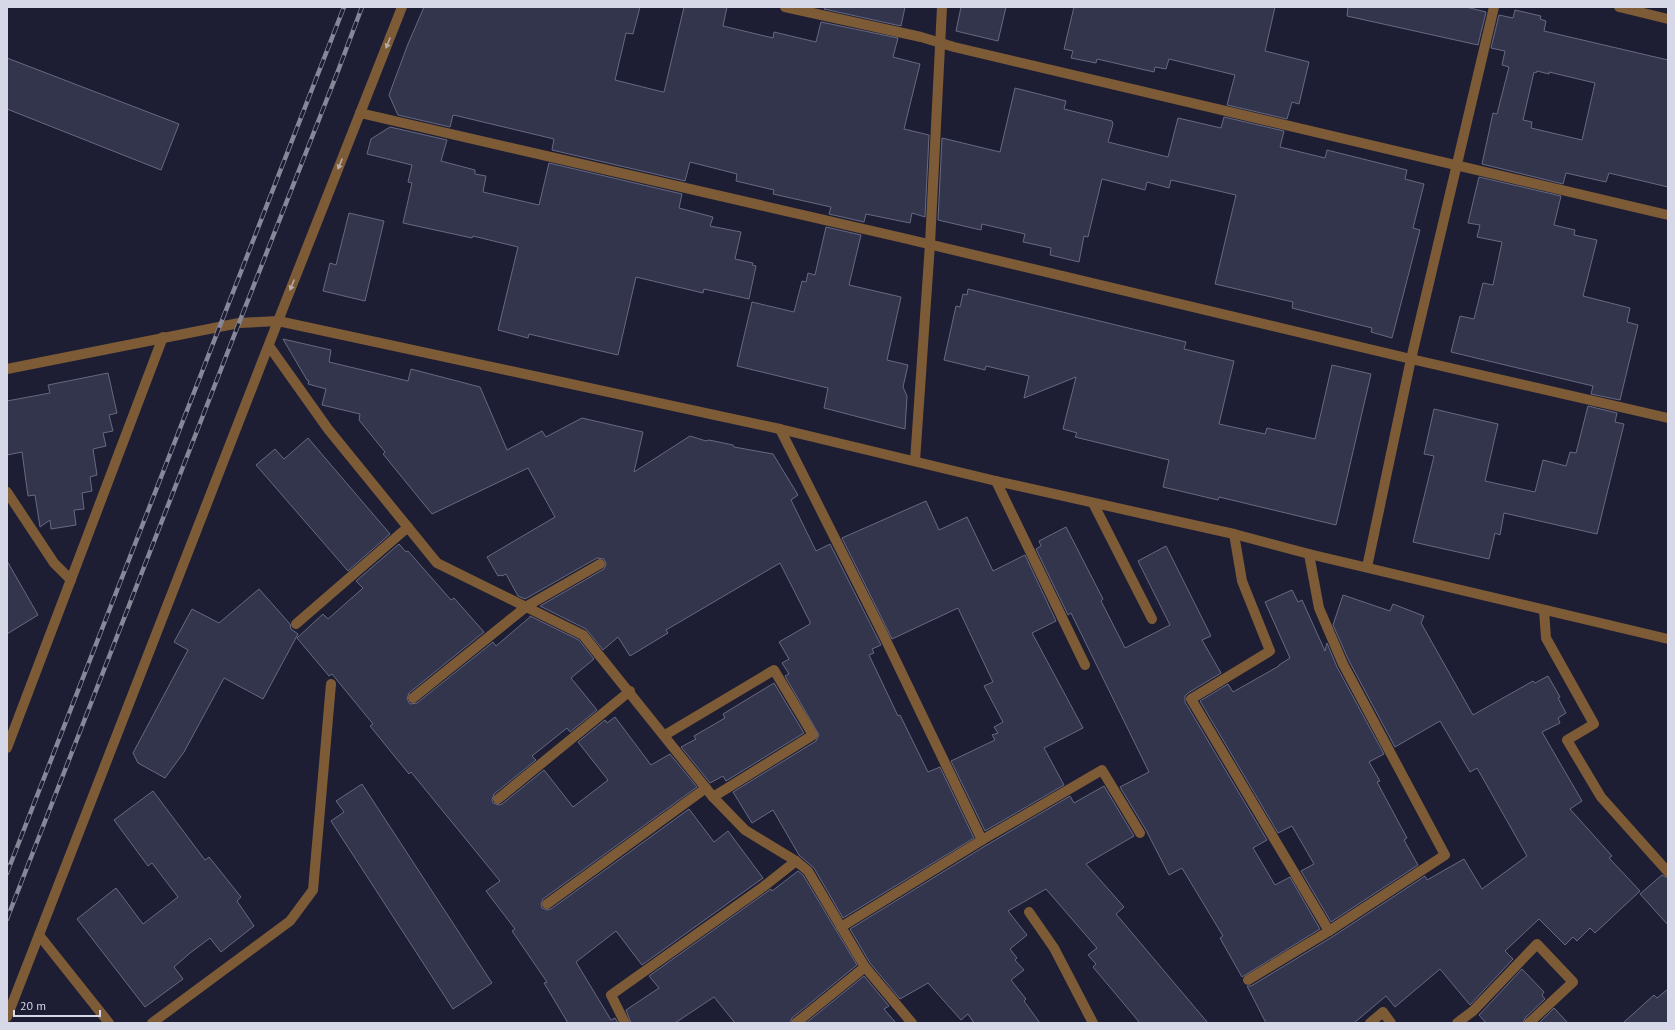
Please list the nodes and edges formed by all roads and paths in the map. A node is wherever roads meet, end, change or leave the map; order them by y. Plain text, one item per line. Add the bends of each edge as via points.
1 (402, 7) edge
2 (785, 7) edge
3 (942, 7) edge
4 (1494, 7) edge
5 (1619, 7) edge
6 (1668, 19) edge
7 (940, 43) junction
8 (360, 113) junction
9 (1457, 164) junction
10 (1668, 215) edge
11 (930, 244) junction
12 (278, 321) junction
13 (163, 337) junction
14 (269, 346) junction
15 (1411, 359) junction
16 (7, 369) edge
17 (1668, 418) edge
18 (780, 429) junction
19 (915, 461) junction
20 (996, 481) junction
21 (7, 492) edge
22 (1093, 503) junction
23 (408, 527) junction
24 (1234, 534) junction
25 (1309, 554) junction
26 (600, 564) dead end
27 (1367, 567) junction
28 (71, 580) junction
29 (527, 606) junction
30 (1544, 610) junction
31 (1152, 619) dead end
32 (296, 624) dead end
33 (1668, 639) edge
34 (1085, 664) dead end
35 (332, 684) dead end
36 (630, 691) junction
37 (413, 698) dead end
38 (665, 735) junction
39 (7, 748) edge
40 (706, 788) junction
41 (713, 797) junction
42 (498, 799) dead end
43 (1140, 833) dead end
44 (982, 840) junction
45 (796, 861) junction
46 (1668, 872) edge
47 (547, 904) dead end
48 (1029, 912) dead end
49 (841, 927) junction
50 (1329, 932) junction
51 (39, 935) junction
52 (865, 967) junction
53 (1248, 980) dead end
54 (7, 1017) edge
55 (109, 1023) edge
56 (152, 1023) edge
57 (626, 1023) edge
58 (796, 1023) edge
59 (912, 1023) edge
60 (1093, 1023) edge
61 (1370, 1023) edge
62 (1391, 1023) edge
63 (1458, 1023) edge
64 (1529, 1023) edge

1 -> 8 street
2 - 7 street
3 - 7 street
4 - 9 street
5 - 6 street
7 - 9 street
7 - 11 street
8 - 11 street
8 -> 12 street
9 - 10 street
9 - 15 street
11 - 15 street
11 - 19 street
12 - 13 street via 238,323
12 - 14 street
12 - 18 street
13 - 16 street
13 - 28 street
14 - 23 street via 328,429
14 - 51 street
15 - 17 street
15 - 27 street
18 - 19 street
18 - 44 street via 883,634
19 - 20 street
20 - 22 street
20 - 34 street
21 - 28 street via 54,563
22 - 24 street
22 - 31 street
23 - 29 street via 436,563
23 - 32 street
24 - 25 street
24 - 50 street via 1242,581 1270,651 1191,699
25 - 27 street
25 - 50 street via 1319,608 1343,664 1446,855
26 - 29 street
27 - 30 street
28 - 39 street
29 - 36 street via 583,634
29 - 37 street
30 - 33 street
30 - 46 street via 1546,638 1594,724 1568,740 1601,797
35 - 56 street via 313,890 290,921
36 - 38 street
36 - 42 street
38 - 40 street
38 - 41 street via 774,670 813,735
40 - 41 street
40 - 47 street
41 - 45 street via 745,830
43 - 44 street via 1102,770
44 - 49 street
45 - 49 street via 808,871
45 - 57 street via 611,995
48 - 60 street via 1054,948
49 - 52 street
50 - 53 street
51 - 54 street
51 - 55 street
52 - 58 street
52 - 59 street
61 - 62 street via 1383,1012
63 - 64 street via 1474,1011 1537,944 1573,982

